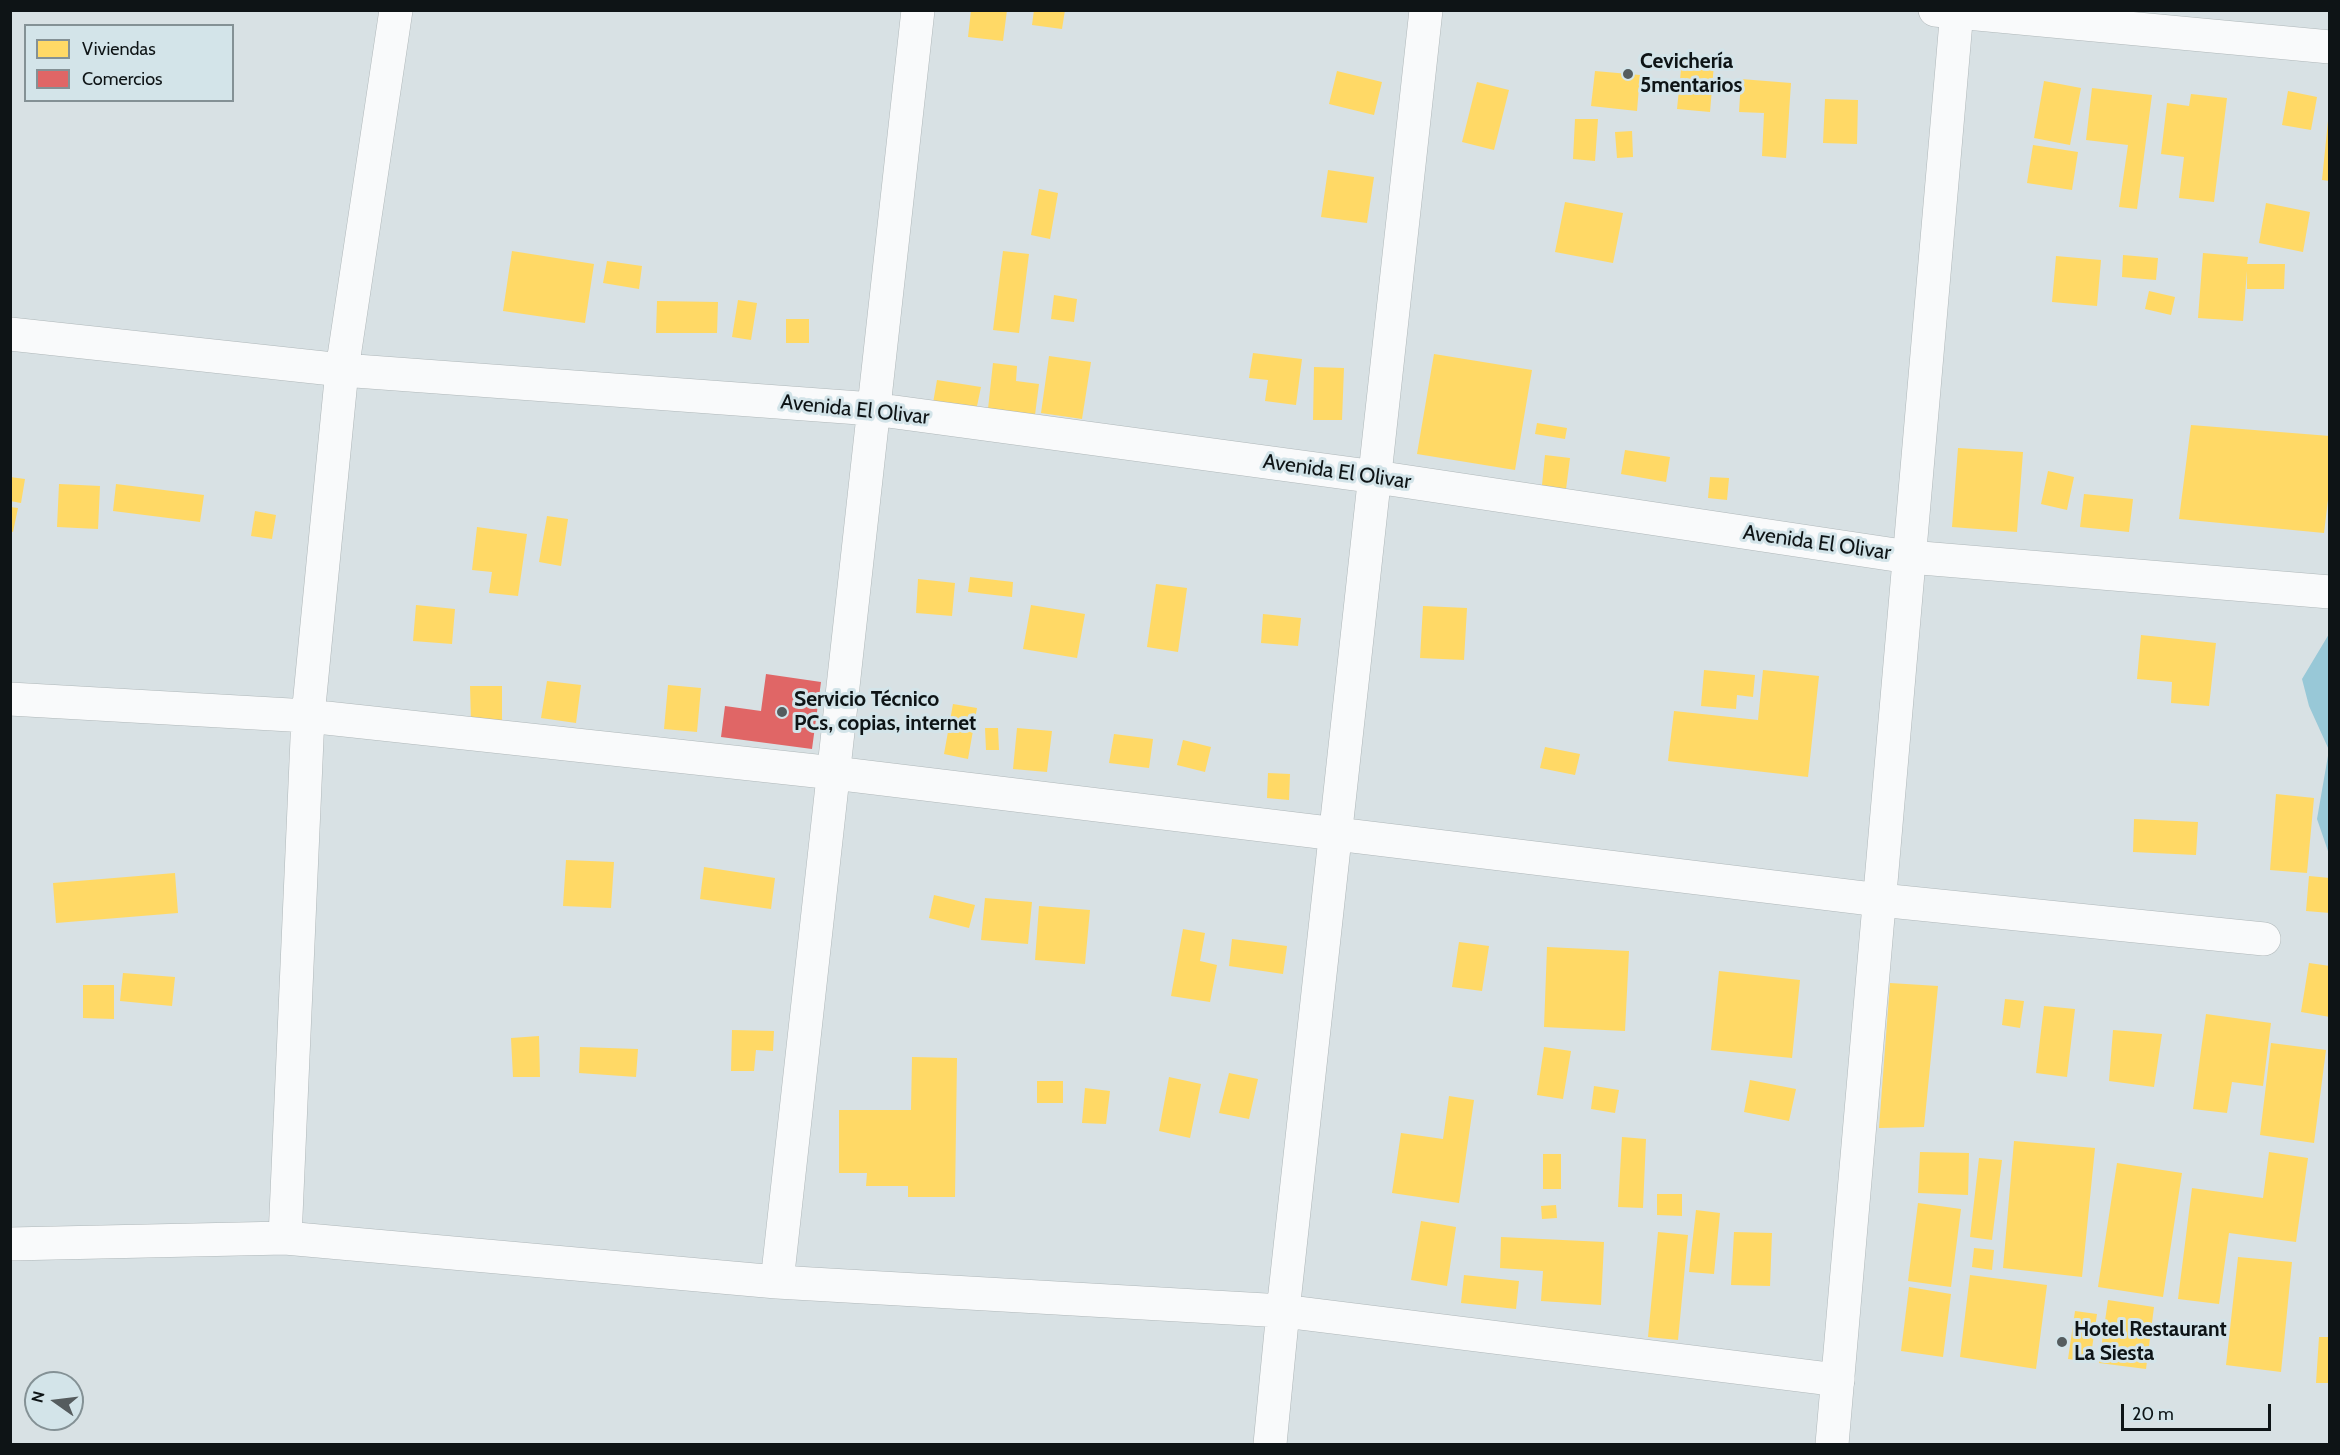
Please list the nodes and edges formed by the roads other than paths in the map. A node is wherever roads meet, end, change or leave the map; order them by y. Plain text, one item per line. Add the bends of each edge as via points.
1 (396, 10) edge
2 (918, 10) edge
3 (1426, 10) edge
4 (1950, 12) edge
5 (2330, 47) edge
6 (10, 334) edge
7 (342, 370) junction
8 (873, 409) junction
9 (1376, 477) junction
10 (1910, 557) junction
11 (2330, 592) edge
12 (10, 699) edge
13 (308, 716) junction
14 (834, 773) junction
15 (1336, 835) junction
16 (1880, 900) junction
17 (2264, 939) dead end
18 (285, 1238) junction
19 (10, 1244) edge
20 (777, 1282) junction
21 (1283, 1311) junction
22 (1838, 1380) junction
23 (1270, 1444) edge
24 (1832, 1444) edge

1 - 7 street
2 - 8 street
3 - 9 street
4 - 5 street
4 - 10 street
6 - 7 street, Avenida El Olivar
7 - 8 street, Avenida El Olivar
7 - 13 street
8 - 9 street, Avenida El Olivar
8 - 14 street
9 - 10 street, Avenida El Olivar
9 - 15 street
10 - 11 street, Avenida El Olivar
10 - 16 street
12 - 13 street
13 - 14 street
13 - 18 street
14 - 15 street
14 - 20 street
15 - 16 street
15 - 21 street
16 - 17 street
16 - 22 street
18 - 19 street
18 - 20 street
20 - 21 street
21 - 22 street
21 - 23 street
22 - 24 street

